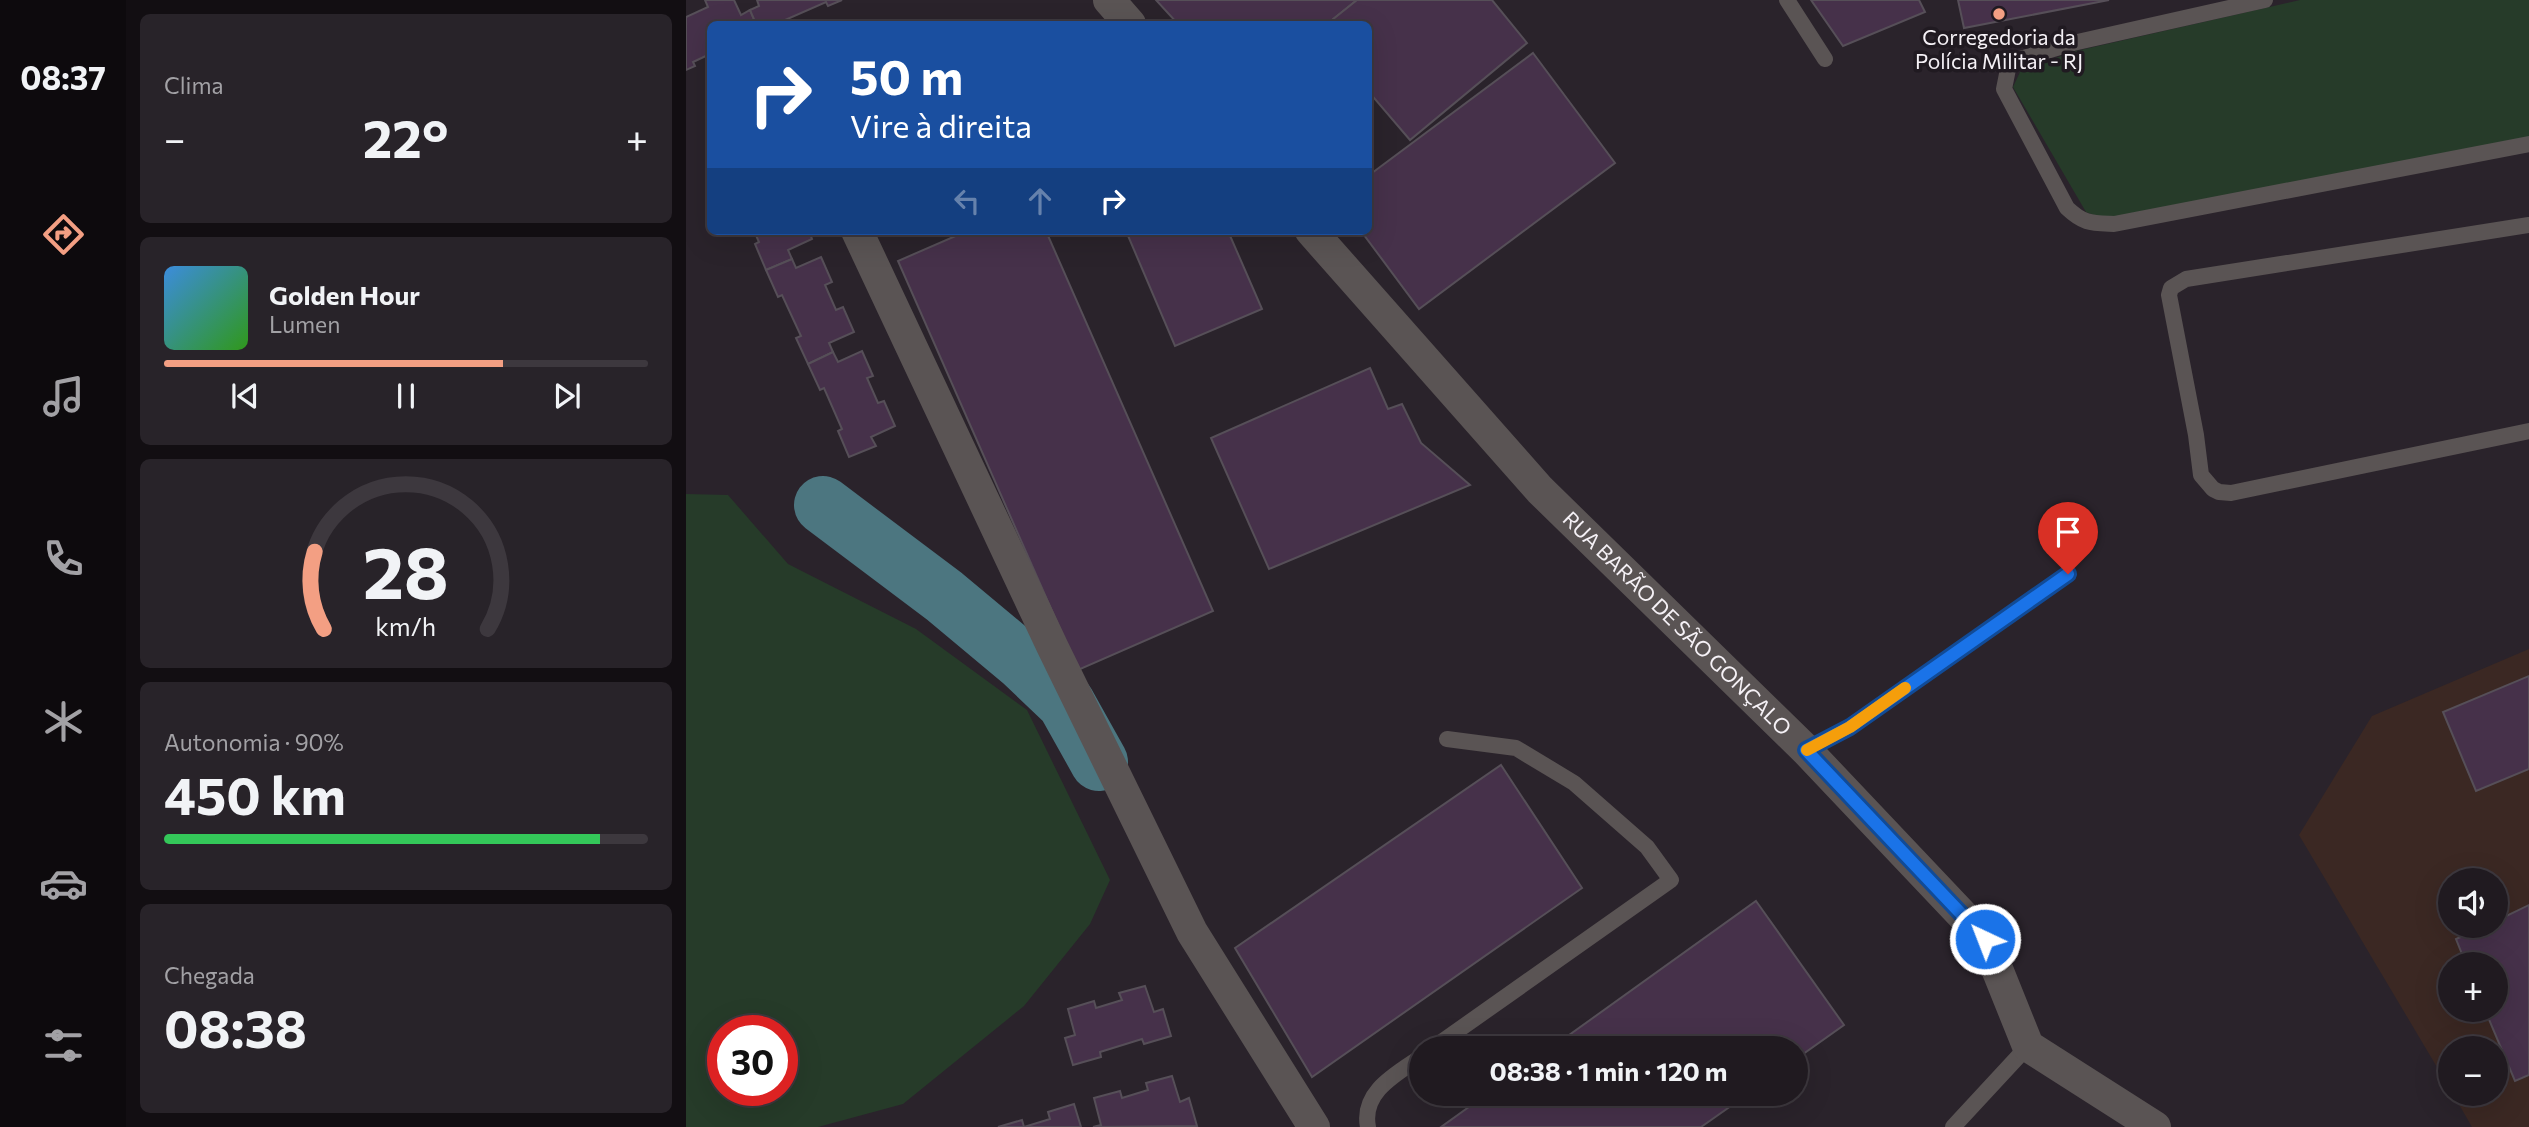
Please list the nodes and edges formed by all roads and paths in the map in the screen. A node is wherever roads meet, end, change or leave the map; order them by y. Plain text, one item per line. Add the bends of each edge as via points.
1 (1109, 0) edge
2 (1787, 0) edge
3 (2265, 0) edge
4 (1127, 21) edge
5 (1825, 59) dead end
6 (2529, 144) edge
7 (2529, 225) edge
8 (859, 235) edge
9 (1315, 235) edge
10 (2529, 431) edge
11 (2068, 574) dead end
12 (1447, 739) dead end
13 (1806, 750) junction
14 (1450, 1036) edge
15 (2028, 1046) junction
16 (1409, 1065) edge
17 (1314, 1127) edge
18 (1368, 1127) edge
19 (1953, 1127) edge
20 (2155, 1127) edge

1 - 4 street
2 - 5 lane
3 - 6 lane via 2073,43 2014,61 2004,89 2067,208 2078,218 2114,224
7 - 10 lane via 2186,279 2171,288 2169,295 2201,475 2219,492
8 - 17 street via 1192,932
9 - 13 street, RUA BARÃO DE SÃO GONÇALO via 1540,490
11 - 13 lane via 1850,727
12 - 14 lane via 1516,748 1574,783 1647,847 1671,880
13 - 15 street, RUA BARÃO DE SÃO GONÇALO via 1985,939
15 - 19 lane
15 - 20 street
16 - 18 lane via 1383,1083 1368,1105

